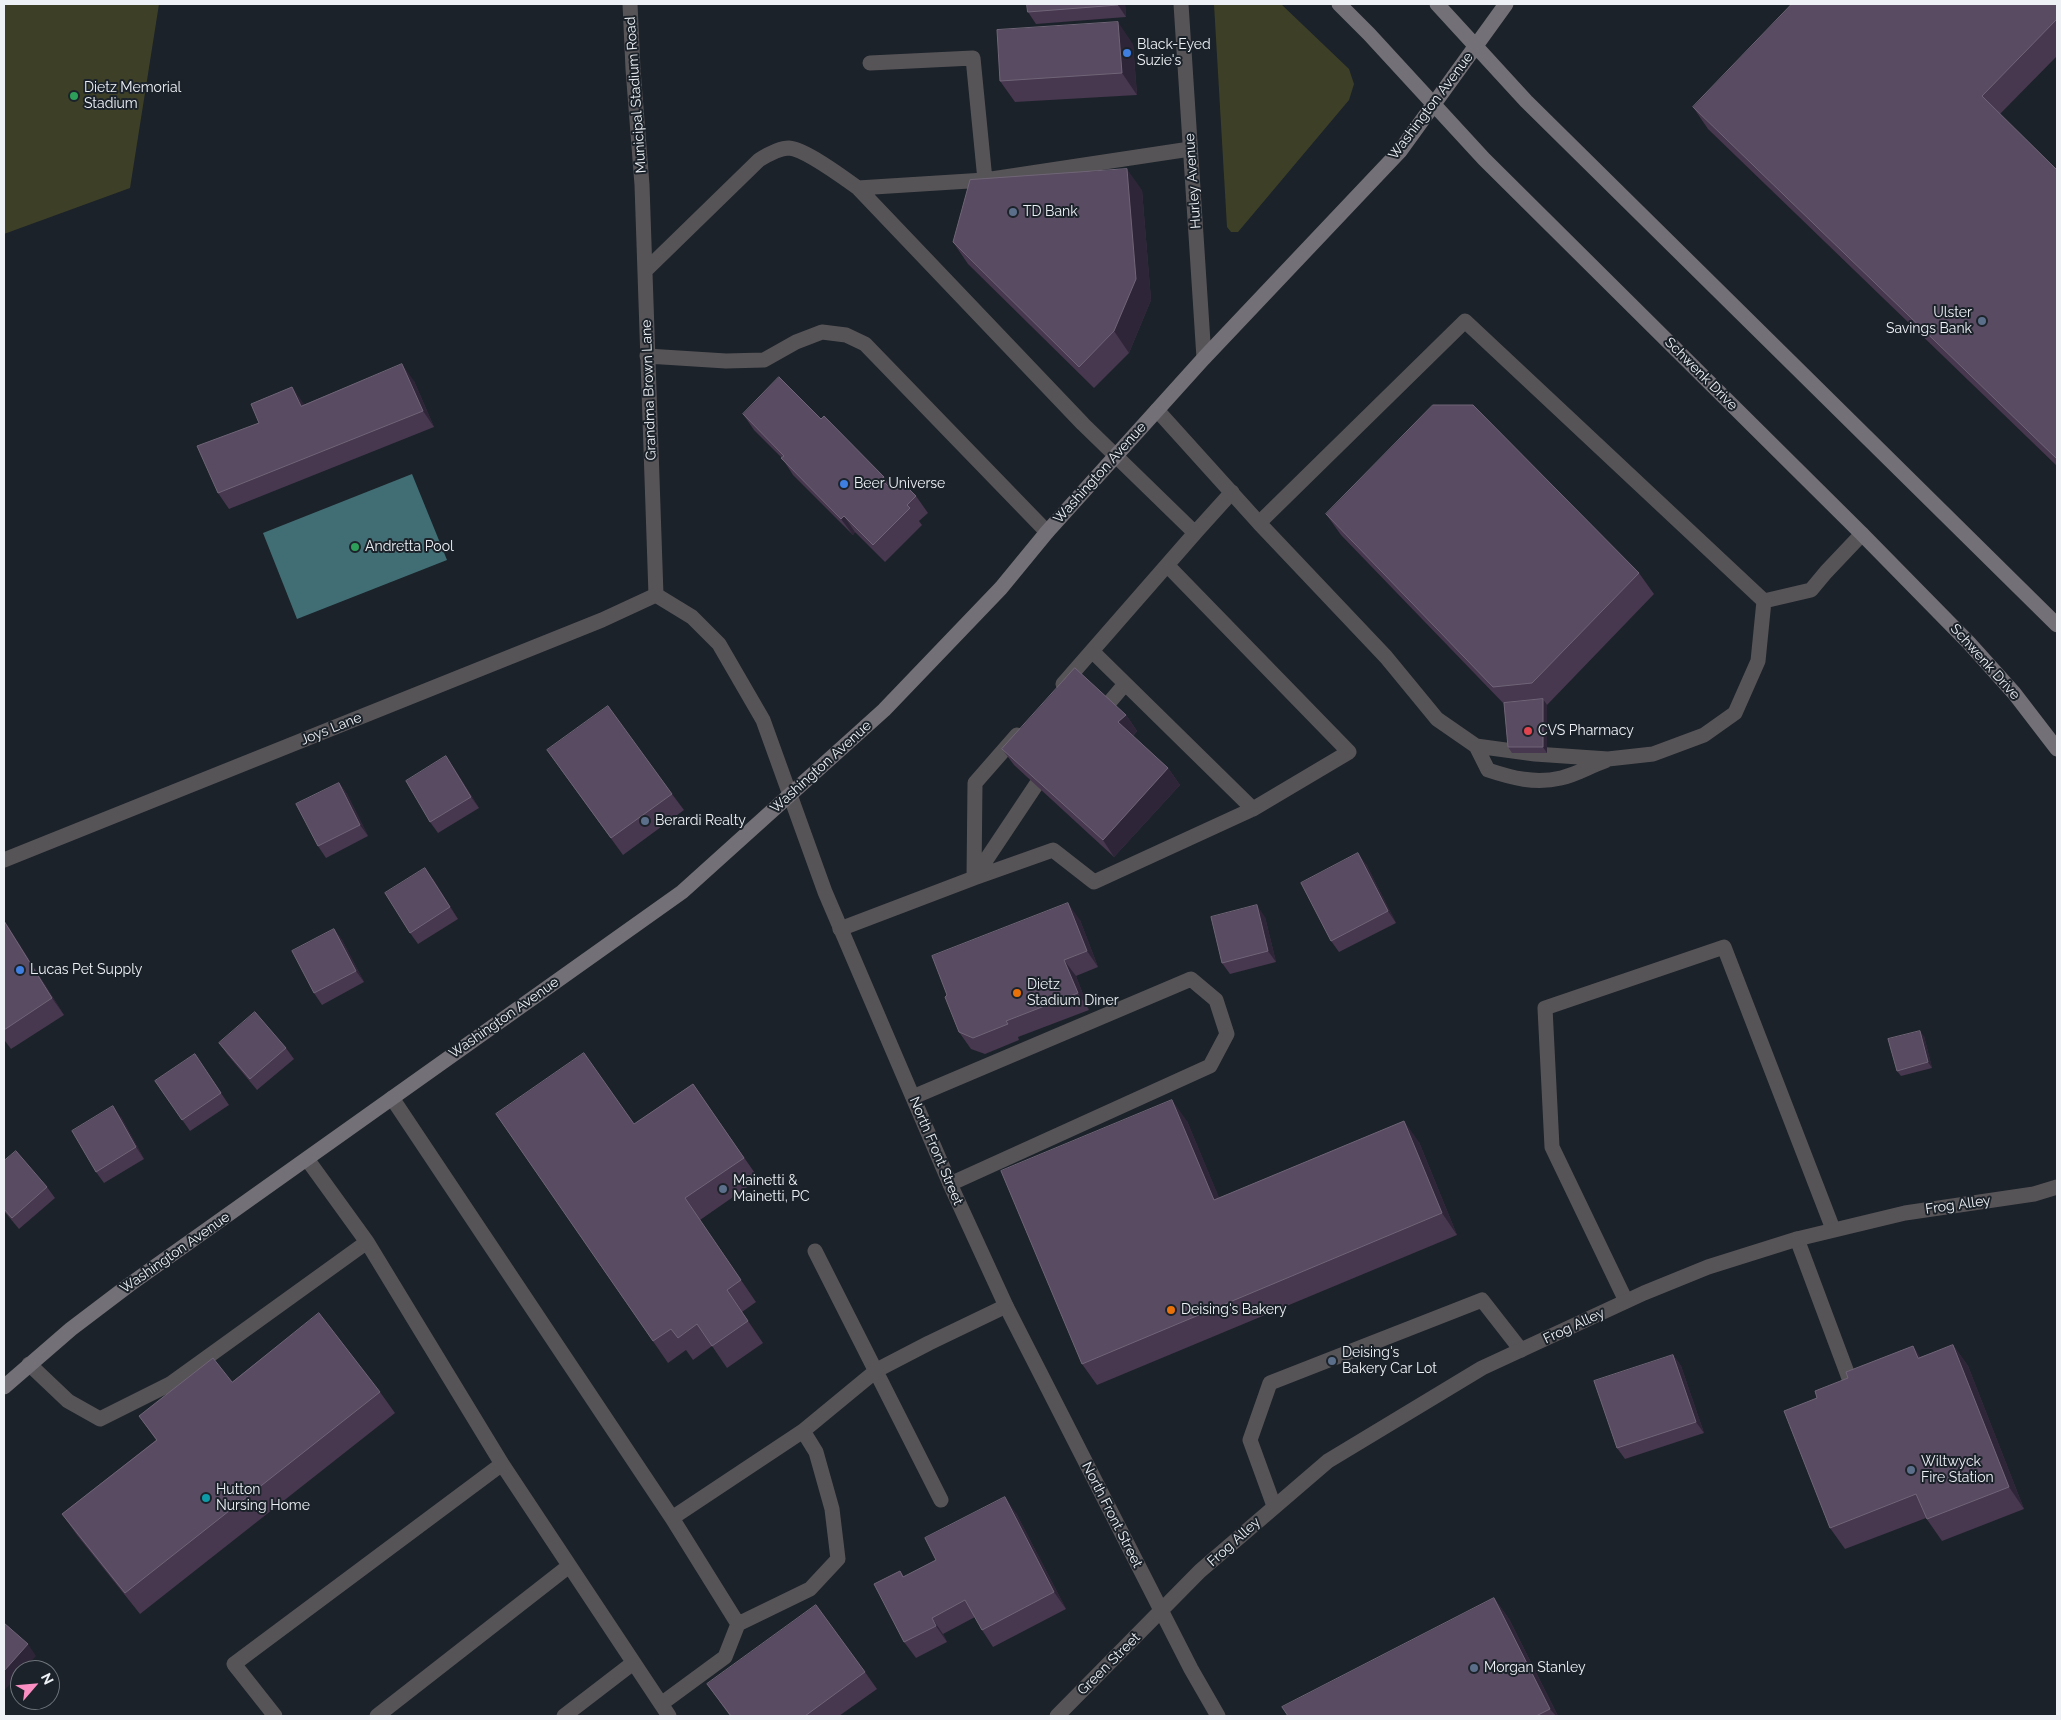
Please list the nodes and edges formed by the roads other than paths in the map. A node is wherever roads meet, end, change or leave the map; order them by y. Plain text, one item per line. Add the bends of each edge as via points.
1 (630, 4) edge
2 (1180, 4) edge
3 (1339, 4) edge
4 (1437, 4) edge
5 (1506, 4) edge
6 (1476, 45) junction
7 (870, 63) dead end
8 (1434, 104) junction
9 (1190, 149) junction
10 (985, 180) junction
11 (642, 185) joint
12 (858, 188) junction
13 (645, 271) junction
14 (647, 356) junction
15 (1204, 358) junction
16 (1157, 410) junction
17 (1116, 456) junction
18 (1232, 492) junction
19 (1259, 522) junction
20 (1047, 532) junction
21 (1195, 533) junction
22 (1862, 534) junction
23 (1167, 565) junction
24 (656, 596) junction
25 (1764, 601) junction
26 (2057, 625) edge
27 (1092, 652) junction
28 (1125, 684) junction
29 (1053, 695) edge
30 (1108, 704) edge
31 (1027, 724) edge
32 (1476, 746) junction
33 (2057, 749) edge
34 (1608, 759) junction
35 (1036, 785) edge
36 (790, 795) junction
37 (1253, 809) junction
38 (4, 860) edge
39 (974, 878) junction
40 (840, 929) junction
41 (913, 1097) junction
42 (392, 1098) junction
43 (307, 1160) junction
44 (950, 1184) junction
45 (2057, 1187) edge
46 (1833, 1229) junction
47 (1796, 1239) junction
48 (367, 1242) junction
49 (815, 1251) dead end
50 (1626, 1301) junction
51 (1006, 1306) junction
52 (1521, 1350) junction
53 (29, 1364) junction
54 (877, 1370) junction
55 (1852, 1386) edge
56 (4, 1387) edge
57 (803, 1431) junction
58 (502, 1464) junction
59 (941, 1500) dead end
60 (1274, 1506) junction
61 (672, 1518) junction
62 (569, 1566) junction
63 (1161, 1611) junction
64 (738, 1624) junction
65 (633, 1663) junction
66 (665, 1710) edge
67 (275, 1716) edge
68 (377, 1716) edge
69 (564, 1716) edge
70 (1057, 1716) edge
71 (1218, 1716) edge

1 - 11 street, Municipal Stadium Road
2 - 9 street, Hurley Avenue
3 - 8 main road, Schwenk Drive
4 - 6 main road
5 - 6 main road, Washington Avenue
6 - 8 main road, Washington Avenue
6 - 26 main road via 1532,107
7 - 10 street via 973,58
8 - 15 main road, Washington Avenue via 1400,152
8 - 22 main road, Schwenk Drive via 1484,158
9 - 10 street
9 - 15 street, Hurley Avenue
10 - 12 street
11 - 13 street, Grandma Brown Lane
12 - 13 street via 814,159 789,148 773,152 759,160
12 - 17 street
13 - 14 street, Grandma Brown Lane
14 - 20 street via 764,360 822,332 846,335 866,344
14 - 24 street, Grandma Brown Lane
15 - 16 main road, Washington Avenue
16 - 17 main road, Washington Avenue
16 - 18 street
17 - 20 main road, Washington Avenue
17 - 21 street
18 - 19 street
18 - 21 street
19 - 25 street via 1465,321
19 - 32 street via 1386,658 1437,719
20 - 36 main road, Washington Avenue via 1001,588 884,710
21 - 23 street
22 - 25 street via 1811,590
22 - 33 main road, Schwenk Drive via 1975,650 2014,693
23 - 27 street
23 - 37 street via 1349,752
24 - 36 street, North Front Street via 692,617 719,644 763,720
24 - 38 street, Joys Lane
25 - 34 street via 1758,661 1735,713 1704,735 1653,754
27 - 28 street
27 - 29 street
28 - 30 street
28 - 37 street
31 - 39 street via 975,782
32 - 34 street
32 - 34 street via 1488,770 1515,779 1562,778
35 - 39 street
36 - 40 street, North Front Street
36 - 42 main road, Washington Avenue via 682,892
37 - 39 street via 1094,882 1053,850
39 - 40 street
40 - 41 street, North Front Street
41 - 44 street, North Front Street
41 - 44 street via 1191,979 1216,1000 1227,1034 1210,1066
42 - 43 main road, Washington Avenue
42 - 61 street
43 - 48 street
43 - 53 main road, Washington Avenue via 128,1285
44 - 51 street, North Front Street
45 - 46 street, Frog Alley via 2034,1194 1905,1213
46 - 47 street, Frog Alley
46 - 50 street via 1724,947 1544,1008 1552,1147
47 - 50 street, Frog Alley via 1708,1267
47 - 55 street
48 - 53 street via 170,1384 100,1419 68,1402
48 - 58 street
49 - 54 street
50 - 52 street, Frog Alley
51 - 54 street
51 - 63 street, North Front Street
52 - 60 street, Frog Alley via 1482,1368 1328,1461
52 - 60 street via 1482,1300 1270,1383 1250,1440
53 - 56 main road, Washington Avenue
54 - 57 street
54 - 59 street
57 - 61 street
57 - 64 street via 816,1452 832,1509 838,1559 810,1589
58 - 62 street
58 - 67 street via 234,1664
60 - 63 street, Frog Alley via 1200,1571
61 - 64 street
62 - 65 street
62 - 68 street
63 - 70 street, Green Street
63 - 71 street, North Front Street
64 - 66 street via 725,1657
65 - 66 street
65 - 69 street

